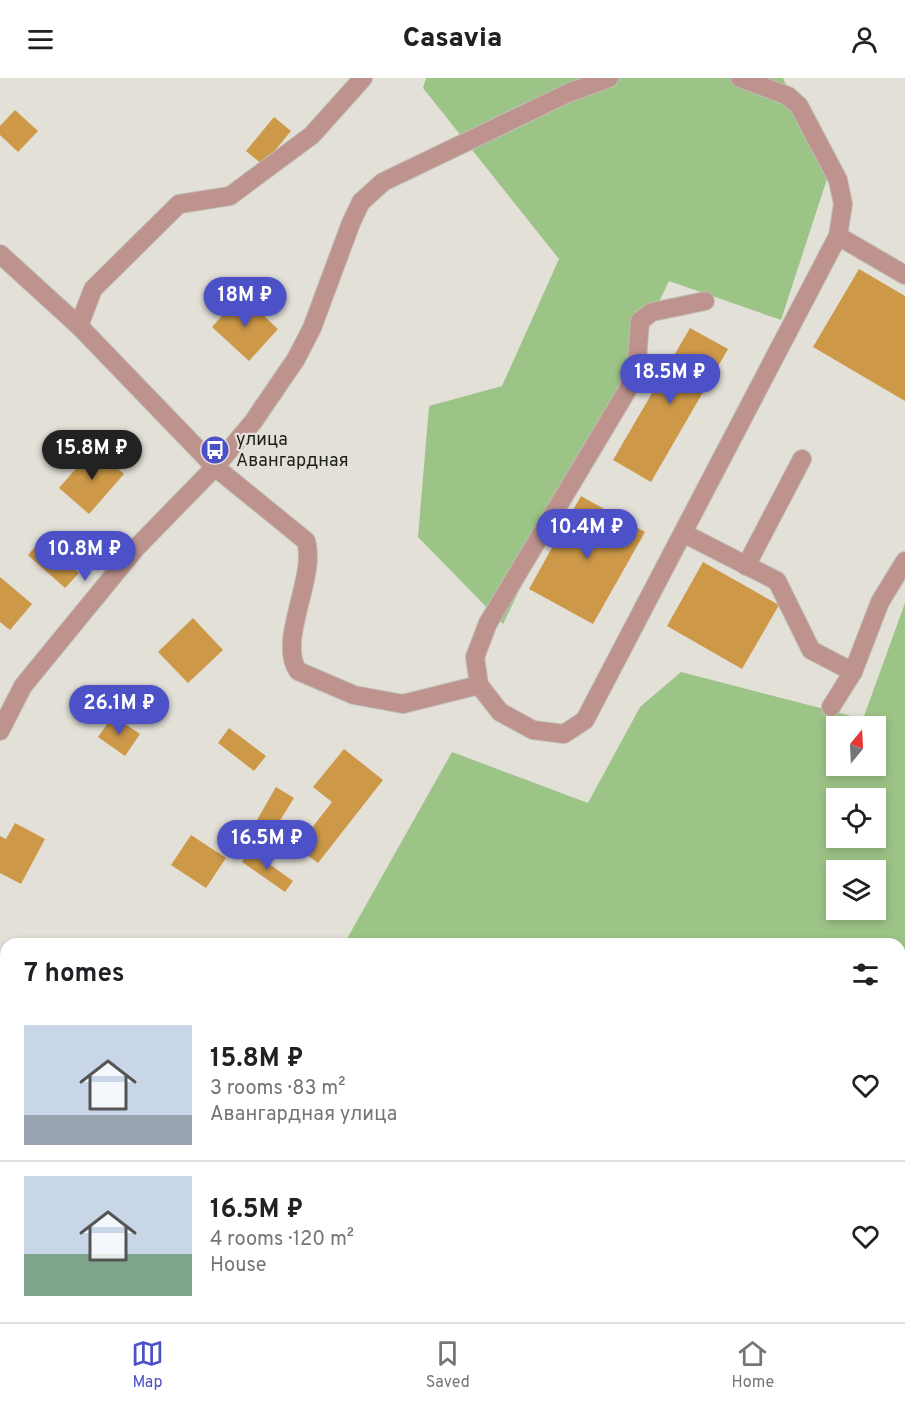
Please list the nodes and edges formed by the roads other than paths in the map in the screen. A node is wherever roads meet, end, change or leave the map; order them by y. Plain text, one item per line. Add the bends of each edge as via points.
1 (363, 78) edge
2 (609, 78) edge
3 (740, 78) edge
4 (838, 236) junction
5 (0, 254) edge
6 (905, 275) edge
7 (705, 301) dead end
8 (79, 326) junction
9 (802, 459) dead end
10 (216, 467) junction
11 (683, 533) junction
12 (905, 561) edge
13 (746, 566) junction
14 (853, 672) junction
15 (479, 685) junction
16 (831, 707) dead end
17 (0, 731) edge

1 - 8 street via 312,135 230,196 179,204 93,289
2 - 10 street via 568,93 383,182 361,202 296,359
3 - 4 street via 788,96 799,106 838,180 843,204
4 - 6 street
4 - 11 street
5 - 8 street
7 - 15 street via 652,312 640,321 637,360 628,389 488,623 475,657
8 - 10 street
9 - 13 street
10 - 15 street via 306,541 310,554 296,611 293,653 298,671 354,696 403,704
10 - 17 street via 136,548 23,686
11 - 13 street
11 - 15 street via 585,720 564,734 533,730 500,712
12 - 14 street via 880,602
13 - 14 street via 777,581 811,650
14 - 16 street

